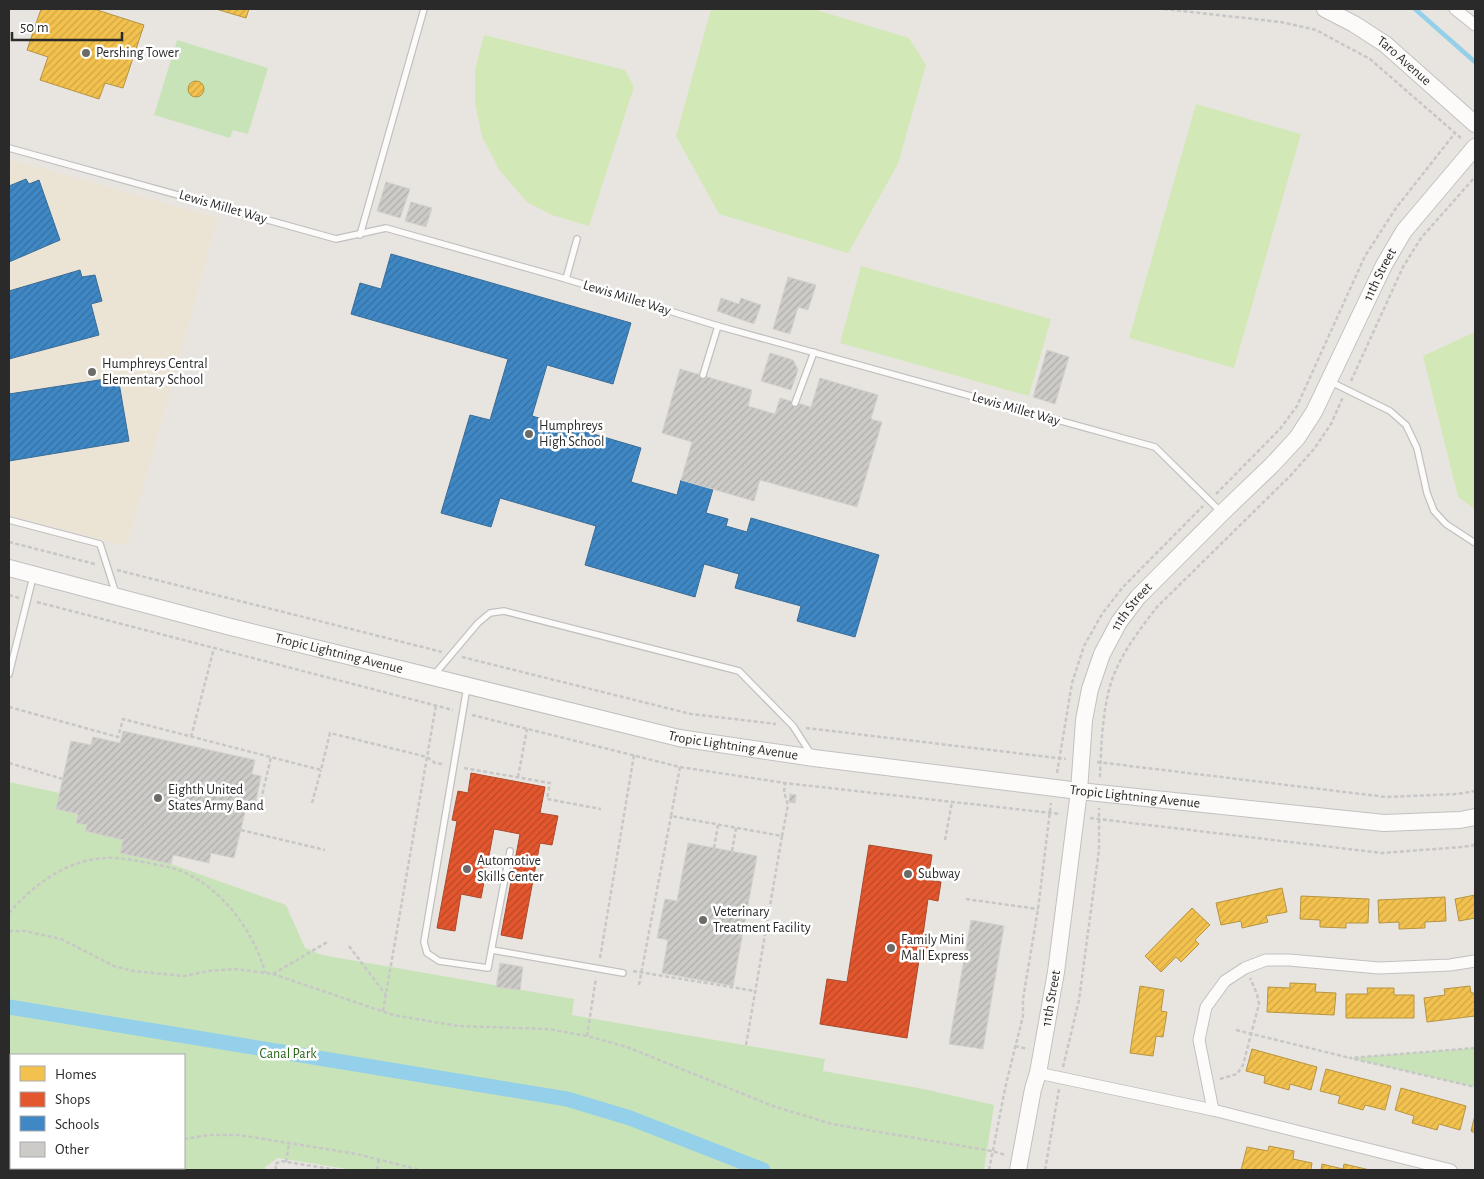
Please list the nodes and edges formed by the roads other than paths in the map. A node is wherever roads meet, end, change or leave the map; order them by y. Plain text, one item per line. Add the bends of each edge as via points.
1 (424, 9) edge
2 (1325, 9) edge
3 (1455, 9) edge
4 (1475, 25) edge
5 (1475, 124) edge
6 (9, 148) edge
7 (1475, 148) edge
8 (360, 235) junction
9 (577, 239) dead end
10 (566, 279) junction
11 (718, 326) junction
12 (814, 352) junction
13 (704, 376) dead end
14 (1329, 381) junction
15 (795, 402) dead end
16 (1222, 513) junction
17 (9, 520) edge
18 (1475, 543) edge
19 (9, 568) edge
20 (34, 574) junction
21 (117, 596) junction
22 (9, 674) edge
23 (433, 676) junction
24 (467, 685) junction
25 (814, 758) junction
26 (1079, 791) junction
27 (1475, 817) edge
28 (510, 851) dead end
29 (492, 950) junction
30 (1475, 961) edge
31 (623, 973) dead end
32 (1038, 1073) junction
33 (1213, 1110) junction
34 (1019, 1164) edge
35 (1452, 1170) edge

1 - 8 lane
2 - 5 main road, Taro Avenue via 1385,44
3 - 4 street
6 - 8 lane, Lewis Millet Way via 336,239
7 - 14 main road, 11th Street via 1404,231 1384,265
8 - 10 lane, Lewis Millet Way via 386,228
9 - 10 lane
10 - 11 lane, Lewis Millet Way
11 - 12 lane, Lewis Millet Way
11 - 13 lane
12 - 15 lane
12 - 16 lane, Lewis Millet Way via 1155,447
14 - 16 main road, 11th Street via 1314,412 1296,438
14 - 18 lane via 1390,411 1406,424 1417,448 1434,511 1446,524
16 - 26 main road, 11th Street via 1138,597 1119,622 1102,654 1084,720
17 - 21 lane via 100,544
19 - 20 main road, Tropic Lightning Avenue
20 - 21 main road, Tropic Lightning Avenue
20 - 22 lane
21 - 23 main road, Tropic Lightning Avenue
23 - 24 main road, Tropic Lightning Avenue
23 - 25 lane via 478,623 490,613 504,611 739,671 793,726
24 - 25 main road, Tropic Lightning Avenue via 679,738
24 - 29 lane via 424,942 427,954 439,961 488,968
25 - 26 main road, Tropic Lightning Avenue
26 - 27 main road, Tropic Lightning Avenue via 1384,823
26 - 32 main road, 11th Street via 1056,972
28 - 29 lane
29 - 31 lane
30 - 33 street via 1379,968 1266,960 1245,968 1225,980 1206,1007 1199,1040
32 - 33 street
32 - 34 main road, 11th Street
33 - 35 street

